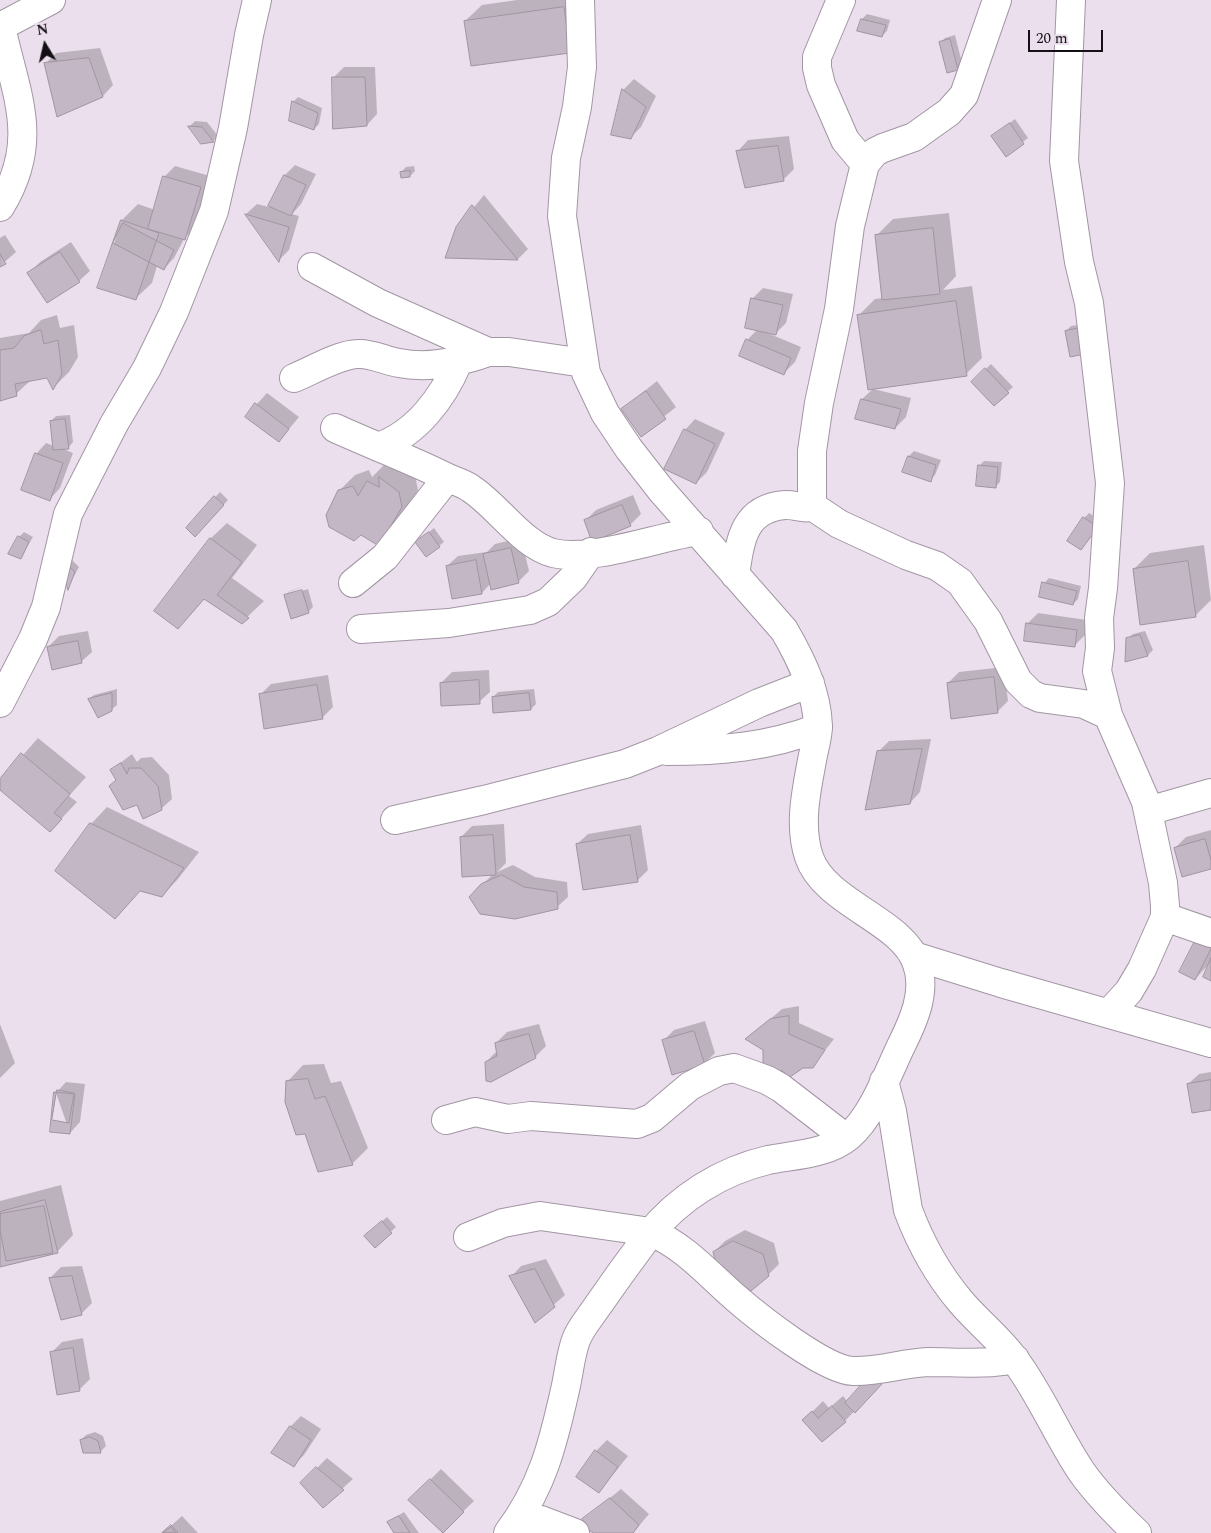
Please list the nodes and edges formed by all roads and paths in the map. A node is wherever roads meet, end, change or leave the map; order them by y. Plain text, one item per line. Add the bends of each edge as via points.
1 (51, 0) edge
2 (258, 0) edge
3 (580, 0) edge
4 (841, 0) edge
5 (997, 0) edge
6 (1071, 0) edge
7 (0, 27) edge
8 (865, 164) junction
9 (0, 207) edge
10 (312, 267) dead end
11 (488, 352) junction
12 (458, 362) junction
13 (584, 363) junction
14 (294, 378) dead end
15 (335, 428) dead end
16 (378, 447) junction
17 (447, 478) junction
18 (812, 506) junction
19 (699, 531) junction
20 (591, 552) junction
21 (735, 575) junction
22 (353, 583) dead end
23 (361, 628) dead end
24 (810, 683) junction
25 (0, 703) edge
26 (1108, 715) junction
27 (818, 728) junction
28 (658, 751) junction
29 (1211, 793) edge
30 (1148, 811) junction
31 (395, 820) dead end
32 (1165, 917) junction
33 (1211, 933) edge
34 (914, 956) junction
35 (1109, 1013) junction
36 (1211, 1043) edge
37 (884, 1081) junction
38 (446, 1120) dead end
39 (846, 1138) junction
40 (651, 1232) junction
41 (468, 1236) dead end
42 (1015, 1359) junction
43 (511, 1529) edge
44 (575, 1533) edge
45 (1137, 1533) edge

1 - 7 street
2 - 25 street via 248,35 233,128 214,211 170,320 68,514 46,606
3 - 13 street via 582,67 578,107 566,158 562,216
4 - 8 street via 818,57 817,68 845,140
5 - 8 street via 964,95 957,104 914,137 875,152
6 - 26 street via 1063,146 1078,254 1089,303 1110,483 1097,671
7 - 9 street via 22,109 24,142 13,186
8 - 18 street via 850,226 839,309 819,403 812,451
10 - 11 street via 378,303
11 - 12 street
11 - 13 street
12 - 14 street via 400,364 358,354
12 - 16 street via 438,402 392,442
13 - 19 street via 605,413 629,449 660,490
15 - 16 street
16 - 17 street via 416,461
17 - 20 street via 468,486 485,498 525,537 544,550 571,554
17 - 22 street via 385,557
18 - 21 street via 785,505 756,516 740,538
18 - 26 street via 839,524 937,566 960,582 988,621 1018,681 1031,694 1084,704
19 - 20 street
19 - 21 street
20 - 23 street via 573,578 548,602 530,610 449,623
21 - 24 street via 784,630
24 - 27 street
24 - 28 street via 732,715
26 - 30 street
27 - 28 street via 793,737 734,749
27 - 34 street via 804,812 804,841 809,859 814,870 836,892 896,935
28 - 31 street via 625,764 554,783
29 - 30 street
30 - 32 street via 1163,883
32 - 33 street
32 - 35 street via 1142,970
34 - 35 street
34 - 37 street via 920,980 919,1001
35 - 36 street
37 - 39 street via 866,1114
37 - 42 street via 912,1223 961,1301
38 - 39 street via 475,1112 508,1119 531,1116 637,1124 652,1118 690,1086 719,1071 734,1068 781,1088
39 - 40 street via 831,1146 767,1161 724,1176 693,1192
40 - 41 street via 540,1216 503,1223
40 - 42 street via 668,1239 687,1253 762,1320 827,1362 846,1370 926,1362 995,1363
40 - 43 street via 576,1339 550,1455 536,1490
42 - 45 street via 1081,1470 1109,1506
43 - 44 street via 540,1520

